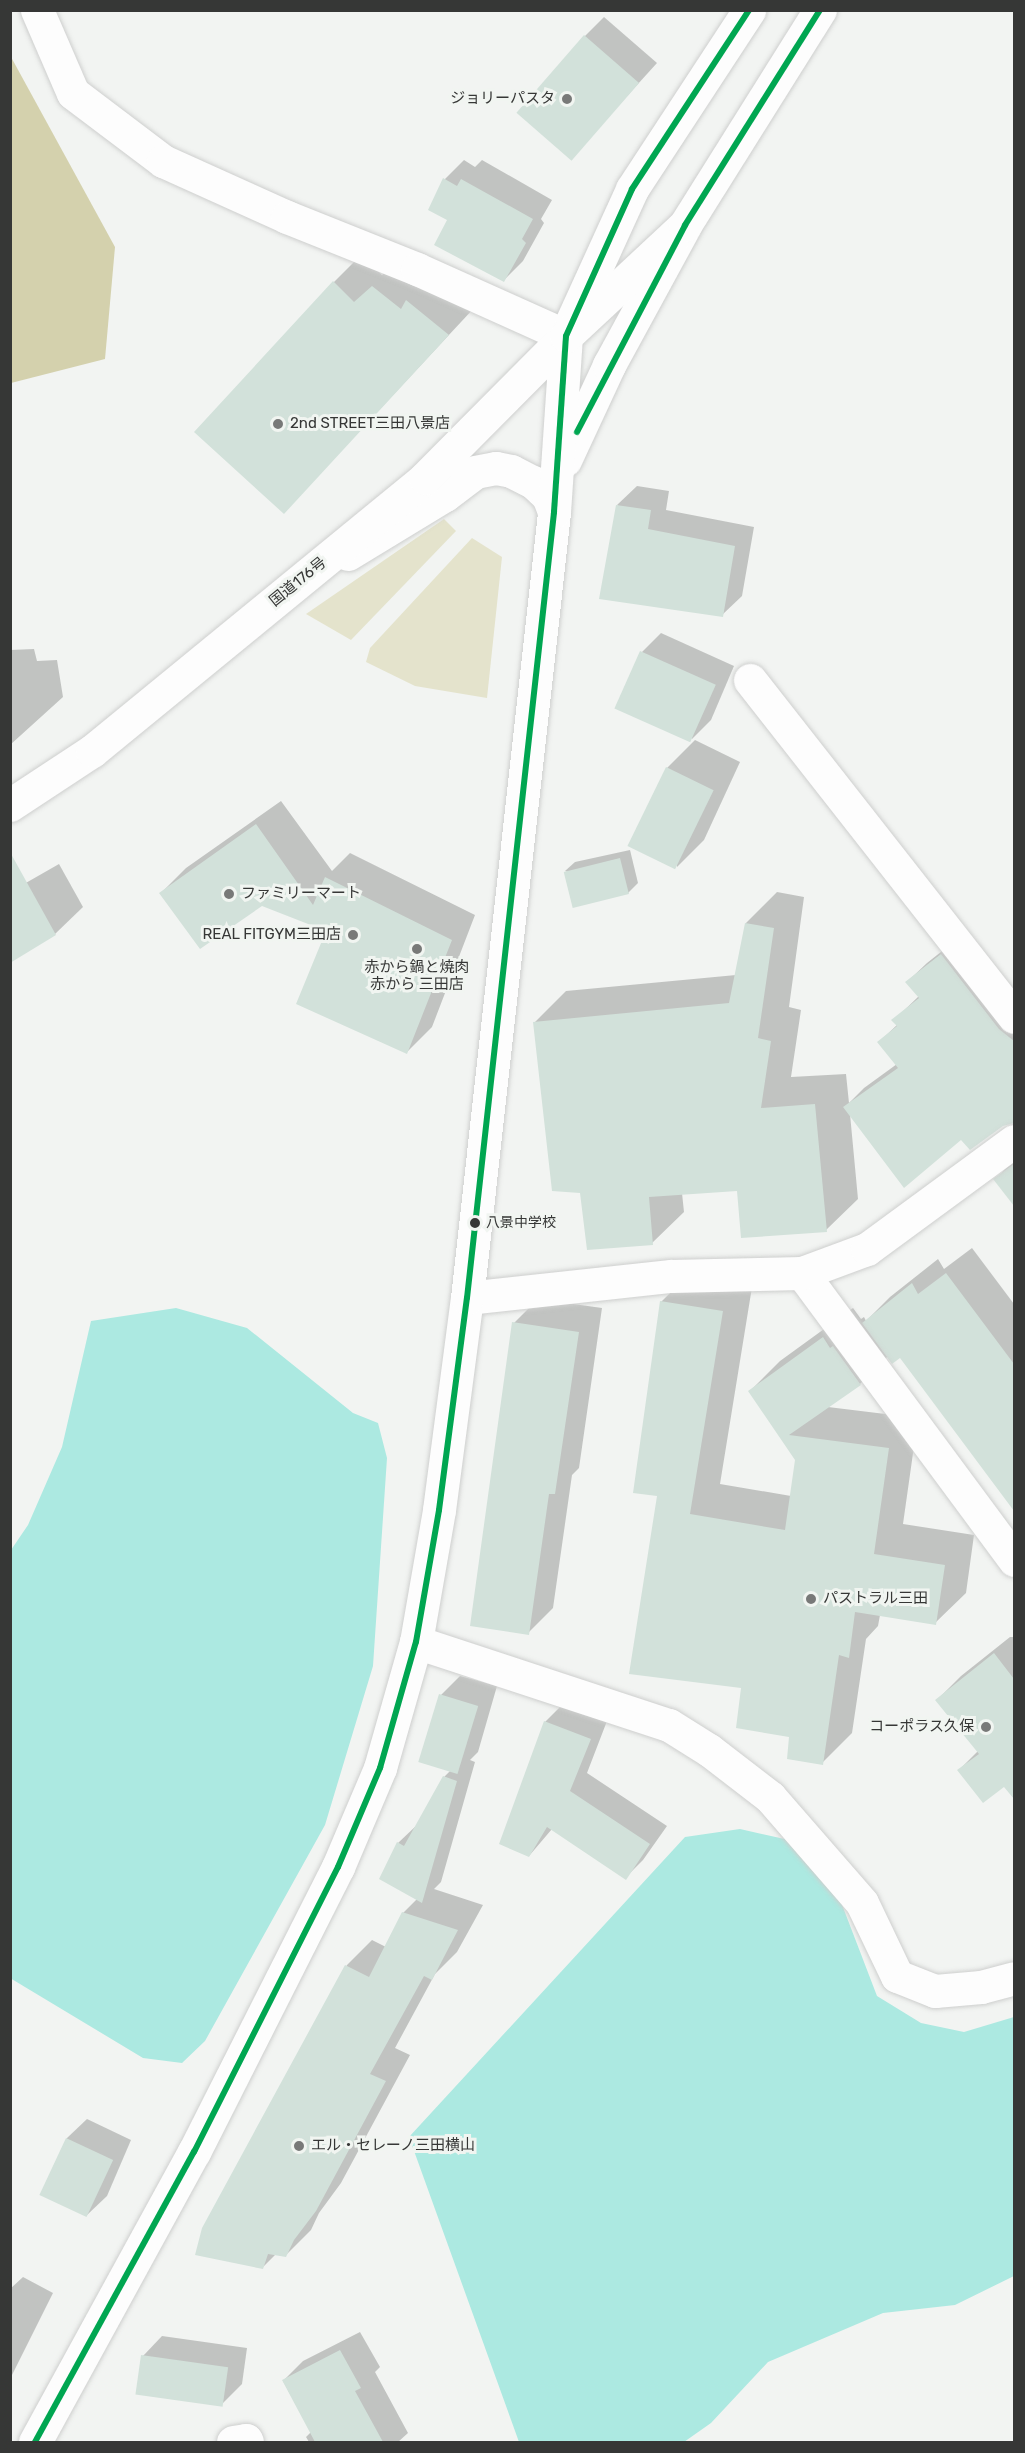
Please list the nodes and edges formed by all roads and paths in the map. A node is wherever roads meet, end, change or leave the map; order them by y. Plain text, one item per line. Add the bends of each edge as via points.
1 (37, 10) edge
2 (749, 10) edge
3 (820, 10) edge
4 (686, 225) junction
5 (566, 336) junction
6 (555, 498) junction
7 (286, 592) junction
8 (750, 680) dead end
9 (10, 805) edge
10 (1014, 1017) edge
11 (1014, 1141) edge
12 (802, 1272) junction
13 (467, 1298) junction
14 (1014, 1560) edge
15 (416, 1642) junction
16 (1014, 1978) edge
17 (35, 2442) edge
18 (233, 2442) edge
19 (247, 2442) edge

1 - 5 main road via 73,93 162,161
2 - 5 main road, 国道176号 via 632,189
3 - 4 main road, 国道176号
4 - 5 main road, 国道176号
4 - 6 main road via 609,365 571,444
5 - 6 main road
5 - 7 main road, 国道176号 via 425,478
6 - 7 main road via 511,471 496,468 475,472 445,495
6 - 13 main road
7 - 9 main road, 国道176号 via 92,751
8 - 10 main road
11 - 12 main road via 867,1249
12 - 13 main road via 670,1276
12 - 14 main road
13 - 15 main road via 439,1510
15 - 16 main road via 669,1725 709,1750 770,1797 862,1903 897,1976 935,1991 981,1988
15 - 17 main road via 380,1768 338,1867 194,2152
18 - 19 main road

